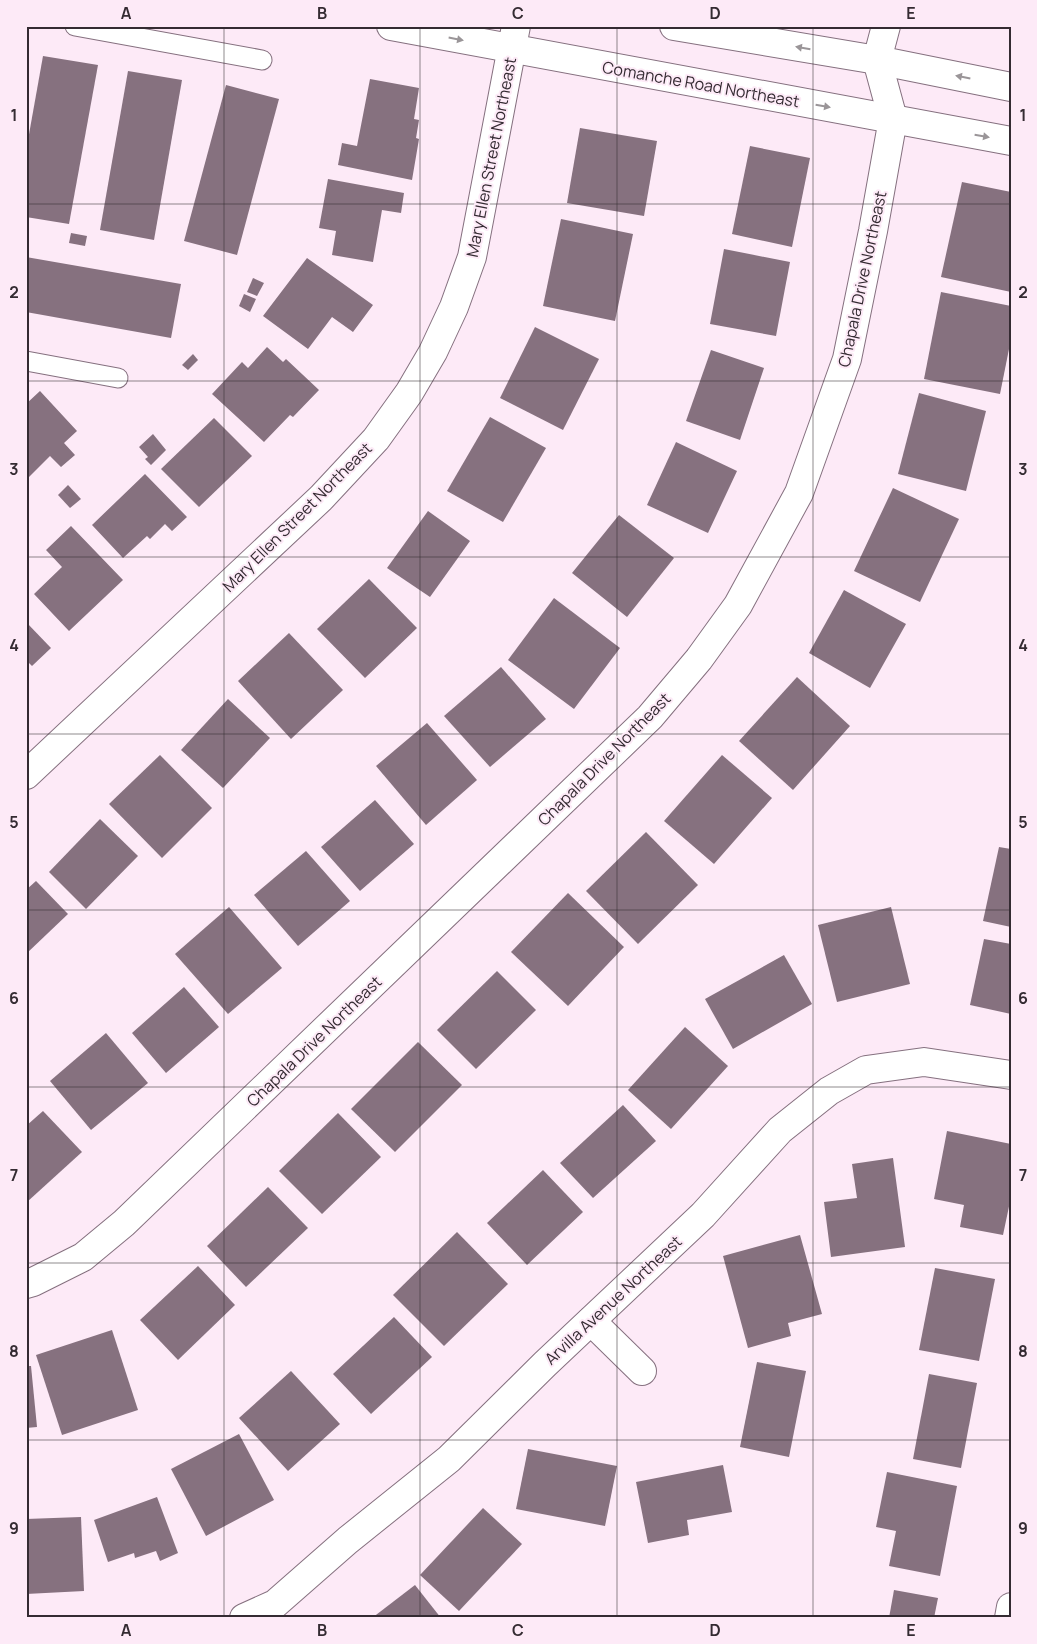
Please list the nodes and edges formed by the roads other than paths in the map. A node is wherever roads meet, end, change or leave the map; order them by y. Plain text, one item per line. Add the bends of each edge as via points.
1 (75, 26) edge
2 (391, 26) edge
3 (674, 26) edge
4 (886, 26) edge
5 (514, 38) edge
6 (262, 60) dead end
7 (877, 60) junction
8 (1011, 87) edge
9 (892, 119) junction
10 (1011, 141) edge
11 (26, 361) edge
12 (118, 378) dead end
13 (26, 775) edge
14 (1011, 1075) edge
15 (26, 1284) edge
16 (591, 1321) junction
17 (642, 1371) dead end
18 (1011, 1607) edge
19 (244, 1618) edge
20 (1009, 1618) edge

1 - 6 lane
2 -> 5 street, Comanche Road Northeast
7 -> 3 street
4 - 7 street, Chapala Drive Northeast
5 -> 9 street, Comanche Road Northeast
5 - 13 street, Mary Ellen Street Northeast via 472,257 434,352 409,393 376,439 321,498
8 -> 7 street
7 - 9 street, Chapala Drive Northeast
9 -> 10 street, Comanche Road Northeast
9 - 15 street, Chapala Drive Northeast via 874,231 847,359 799,493 738,605 699,659 650,717 124,1223 84,1257
11 - 12 lane
14 - 16 street, Arvilla Avenue Northeast via 924,1062 866,1070 829,1091 780,1130 702,1216
16 - 17 street
16 - 19 street, Arvilla Avenue Northeast via 449,1458 275,1604
18 - 20 street

